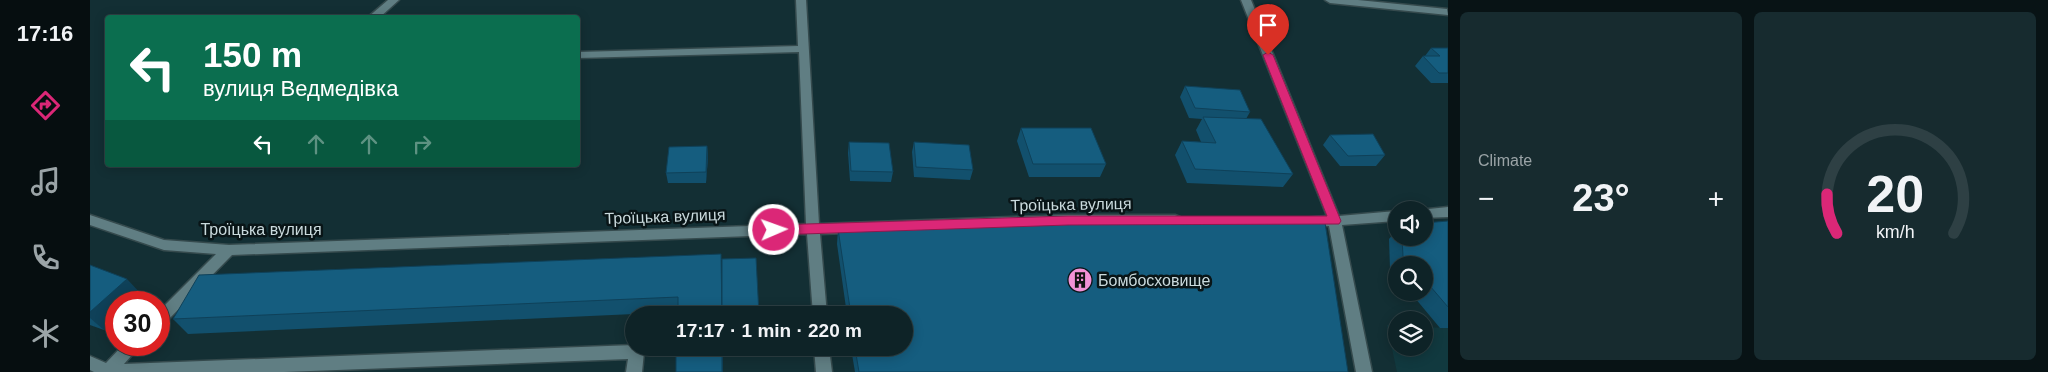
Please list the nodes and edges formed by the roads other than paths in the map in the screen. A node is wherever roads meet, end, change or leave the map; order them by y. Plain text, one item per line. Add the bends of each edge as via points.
1 (394, 0) edge
2 (801, 0) edge
3 (1246, 0) edge
4 (1330, 0) edge
5 (1446, 12) dead end
6 (376, 15) edge
7 (804, 49) junction
8 (580, 55) edge
9 (1448, 212) edge
10 (1433, 213) edge
11 (1388, 217) edge
12 (90, 220) edge
13 (1187, 220) edge
14 (1295, 221) edge
15 (1335, 221) junction
16 (813, 229) junction
17 (229, 250) junction
18 (819, 306) edge
19 (170, 309) edge
20 (122, 356) edge
21 (823, 356) edge
22 (90, 363) edge
23 (106, 371) edge
24 (634, 372) edge
25 (824, 372) edge
26 (1364, 372) edge

1 - 6 street
2 - 7 street
3 - 15 street
4 - 5 street
7 - 8 street
7 - 16 street
9 - 10 street
11 - 15 street
12 - 17 street, Троїцька вулиця via 164,245
13 - 16 street, Троїцька вулиця via 1068,220
14 - 15 street
15 - 26 street
16 - 17 street, Троїцька вулиця
16 - 18 street
17 - 19 street
20 - 23 street
21 - 25 street
22 - 23 street
23 - 24 street via 636,352

